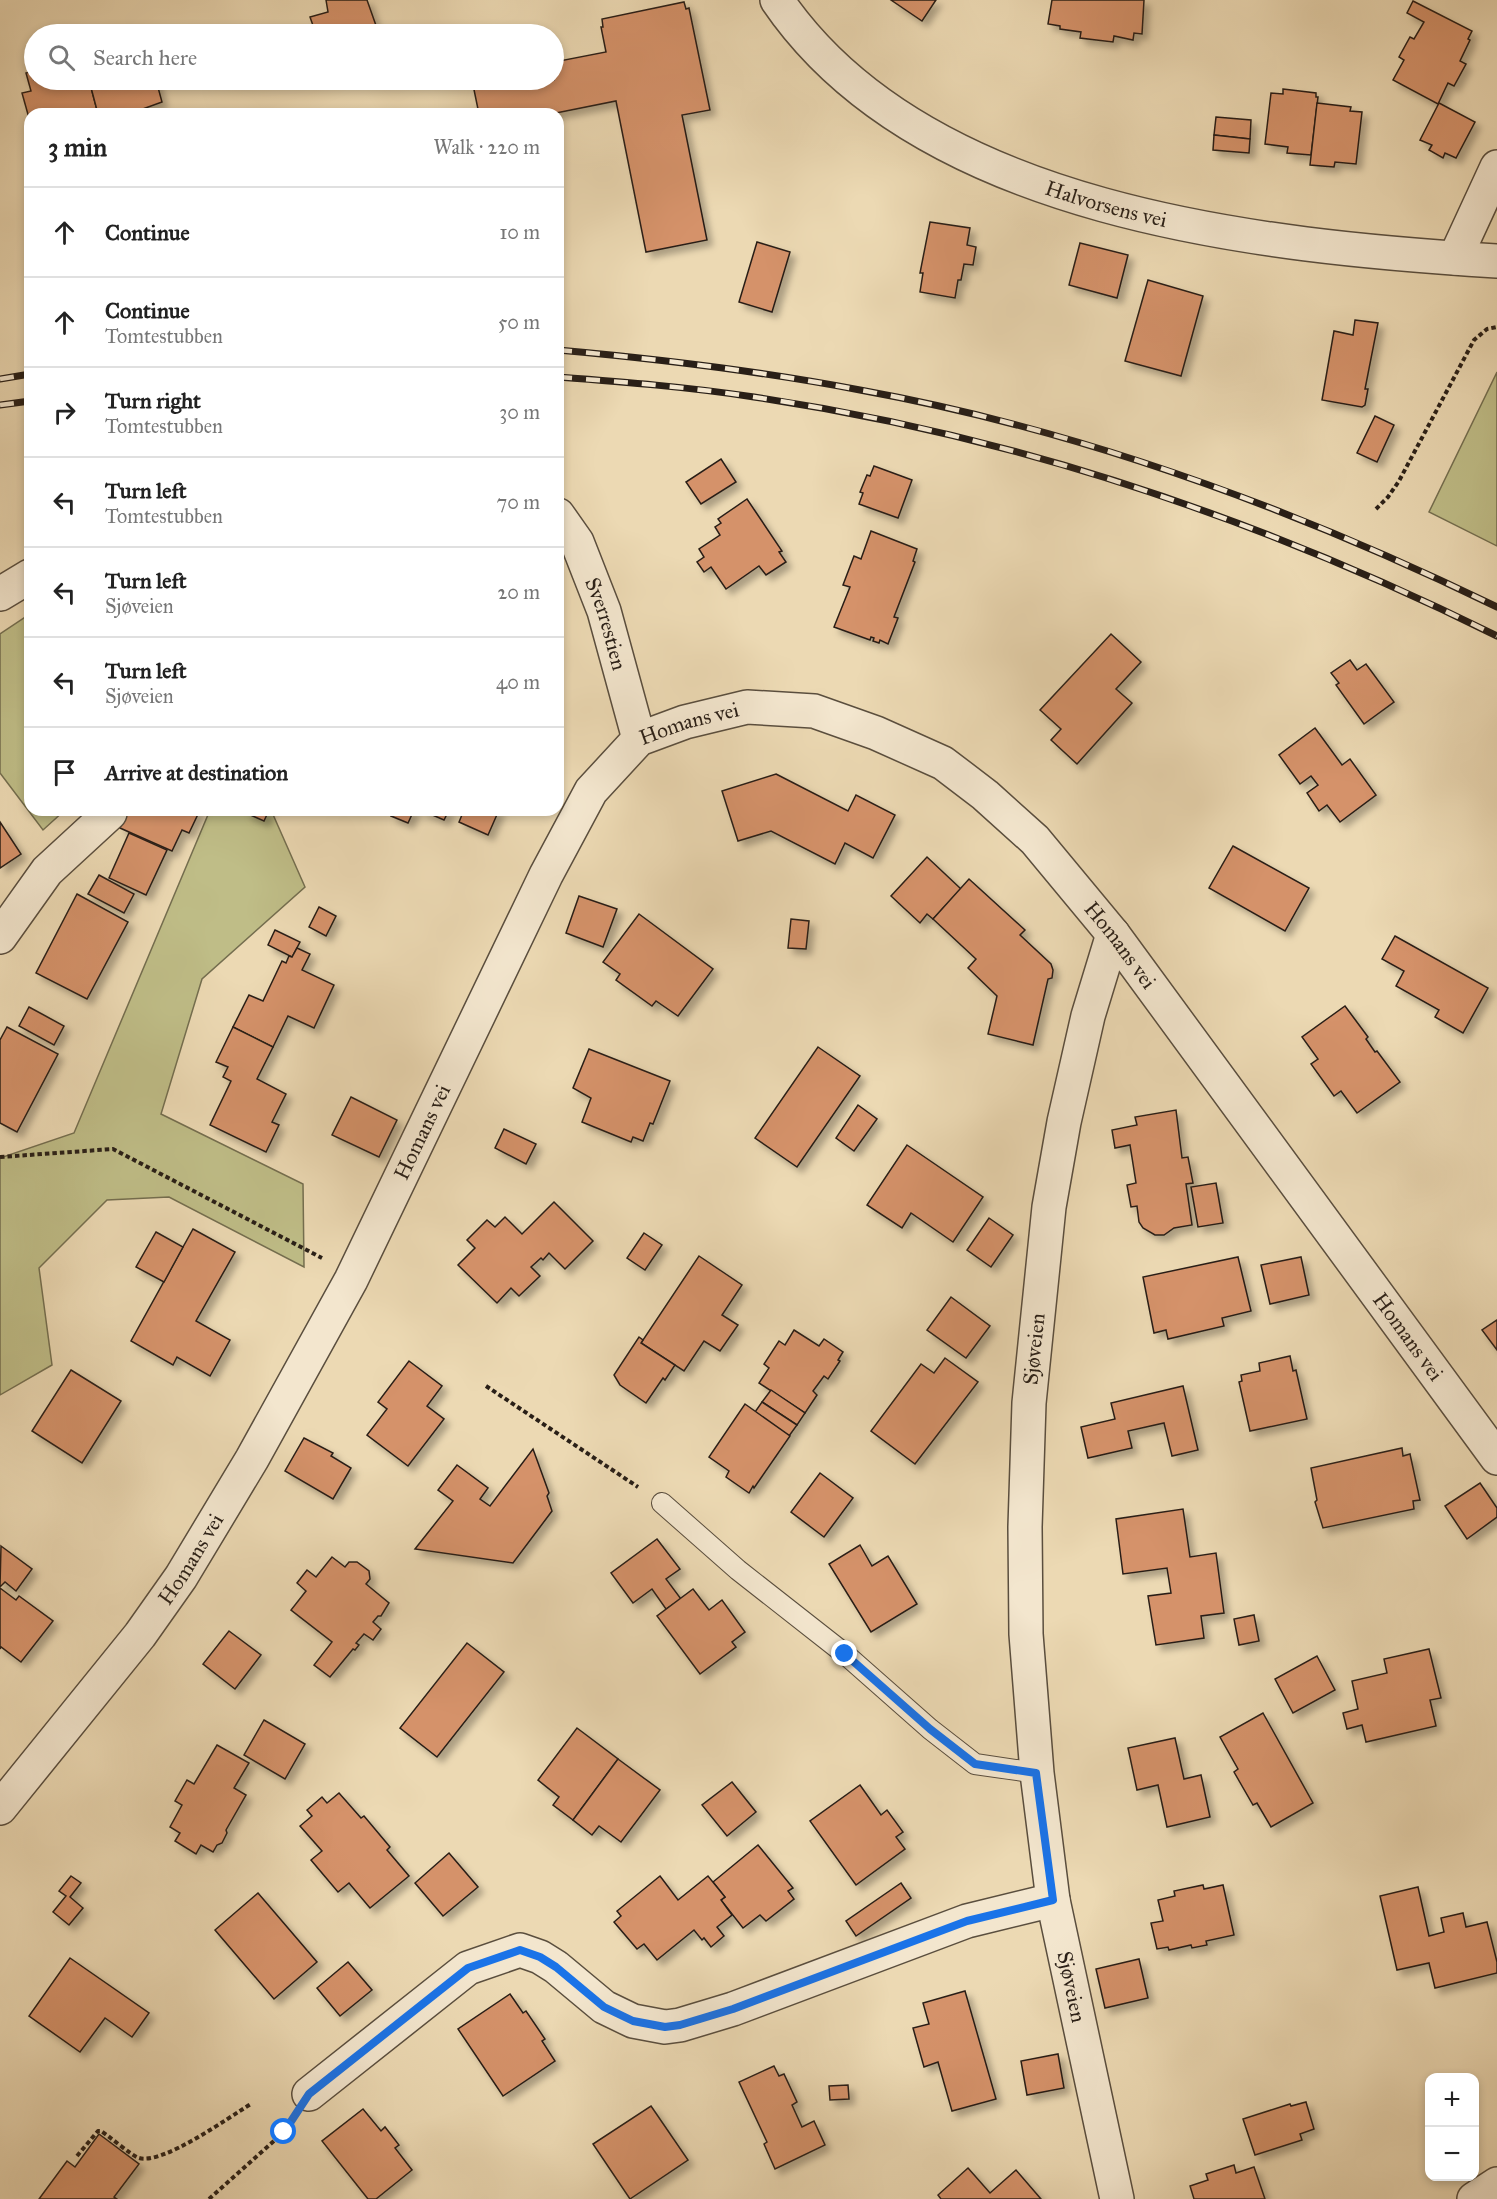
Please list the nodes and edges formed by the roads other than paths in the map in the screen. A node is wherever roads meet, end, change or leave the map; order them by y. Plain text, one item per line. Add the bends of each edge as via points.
1 (777, 0) edge
2 (1497, 167) edge
3 (1455, 258) junction
4 (1497, 261) edge
5 (564, 523) edge
6 (24, 580) edge
7 (0, 594) edge
8 (639, 739) junction
9 (107, 816) edge
10 (1113, 934) junction
11 (0, 937) edge
12 (1497, 1458) edge
13 (662, 1503) road end
14 (1036, 1773) junction
15 (0, 1808) edge
16 (1053, 1900) junction
17 (309, 2094) road end
18 (1497, 2184) edge
19 (1117, 2199) edge
20 (1474, 2199) edge

1 - 3 street, Halvorsens vei via 813,46 870,97 917,130 982,162 1121,210 1209,230 1378,253
2 - 3 street
3 - 4 street, Halvorsens vei
5 - 8 street, Sverrestien via 577,542 604,611
6 - 7 street
8 - 10 street, Homans vei via 685,722 747,707 813,711 876,733 943,763 985,795 1035,840
8 - 15 street, Homans vei via 591,791 546,874 351,1280 252,1459 181,1577 140,1635
9 - 11 street via 47,871
10 - 12 street, Homans vei
10 - 14 street, Sjøveien via 1088,1016 1064,1122 1049,1207 1029,1403 1026,1634
13 - 14 lane via 975,1764
14 - 16 street, Sjøveien
16 - 17 street via 967,1921 733,2009 665,2027 633,2021 604,2007 556,1967 520,1950 468,1968
16 - 19 street, Sjøveien
18 - 20 street

